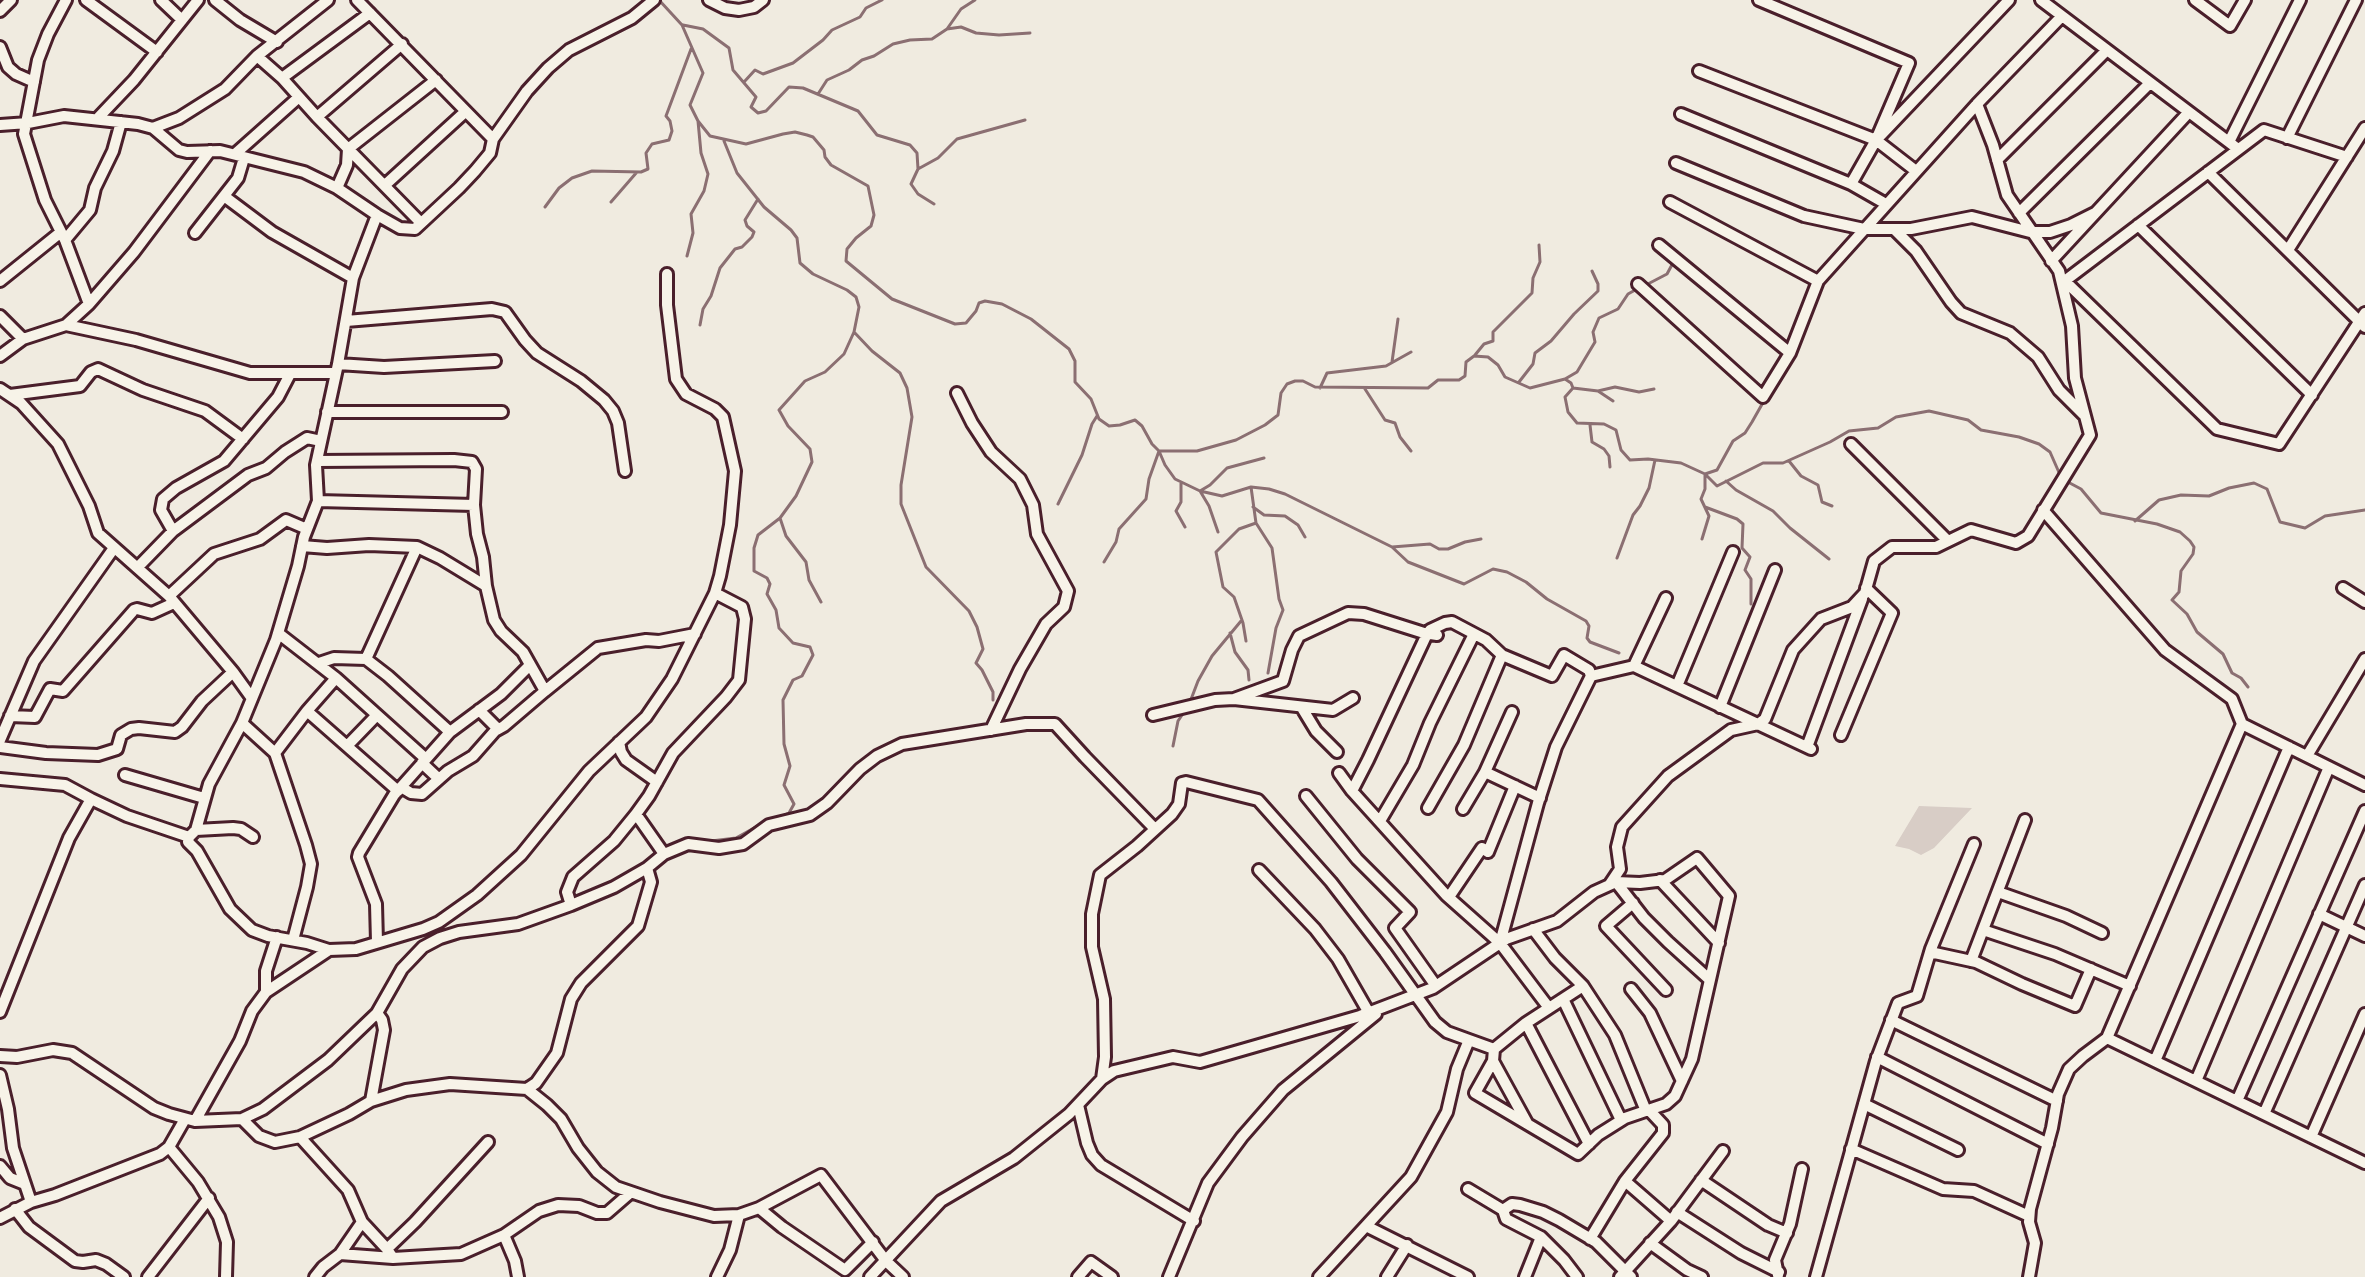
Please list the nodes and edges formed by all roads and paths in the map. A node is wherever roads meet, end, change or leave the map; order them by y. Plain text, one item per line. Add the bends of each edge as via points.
1 (11, 0) edge
2 (66, 0) edge
3 (86, 0) edge
4 (161, 0) edge
5 (198, 0) edge
6 (215, 0) edge
7 (328, 0) edge
8 (357, 0) edge
9 (654, 0) edge
10 (709, 0) edge
11 (763, 0) edge
12 (1759, 0) edge
13 (2009, 0) edge
14 (2041, 0) edge
15 (2195, 0) edge
16 (2245, 0) edge
17 (2300, 0) edge
18 (2356, 0) edge
19 (2208, 4) edge
20 (2059, 9) edge
21 (0, 11) edge
22 (370, 13) junction
23 (182, 20) junction
24 (277, 42) junction
25 (402, 44) junction
26 (0, 47) edge
27 (2107, 50) junction
28 (157, 52) junction
29 (257, 56) junction
30 (1699, 71) dead end
31 (282, 78) junction
32 (436, 80) junction
33 (34, 82) junction
34 (2150, 83) junction
35 (299, 97) junction
36 (1977, 104) junction
37 (465, 112) junction
38 (2189, 112) junction
39 (1681, 114) dead end
40 (317, 117) junction
41 (97, 119) junction
42 (121, 122) junction
43 (28, 123) junction
44 (0, 125) edge
45 (153, 128) junction
46 (2365, 128) edge
47 (2287, 138) junction
48 (493, 139) junction
49 (1876, 140) junction
50 (2233, 146) junction
51 (348, 149) junction
52 (210, 151) junction
53 (240, 156) junction
54 (2347, 157) junction
55 (1997, 160) junction
56 (1676, 163) dead end
57 (1916, 171) junction
58 (2208, 172) junction
59 (1851, 184) junction
60 (385, 185) junction
61 (337, 188) junction
62 (224, 196) junction
63 (1670, 202) dead end
64 (1886, 204) junction
65 (2019, 213) junction
66 (2095, 213) junction
67 (377, 215) junction
68 (421, 223) junction
69 (2138, 225) junction
70 (1864, 229) junction
71 (1894, 229) junction
72 (2030, 232) junction
73 (195, 233) dead end
74 (63, 236) junction
75 (1659, 245) dead end
76 (2288, 250) junction
77 (2051, 261) junction
78 (667, 274) dead end
79 (353, 278) junction
80 (0, 281) edge
81 (1818, 281) junction
82 (2064, 282) junction
83 (1638, 284) dead end
84 (89, 304) junction
85 (0, 316) edge
86 (346, 321) junction
87 (2363, 321) edge
88 (66, 325) junction
89 (23, 339) junction
90 (1790, 353) junction
91 (0, 356) edge
92 (495, 361) dead end
93 (337, 368) junction
94 (290, 374) junction
95 (5, 392) edge
96 (957, 393) dead end
97 (2312, 395) junction
98 (327, 412) junction
99 (502, 412) dead end
100 (2085, 416) junction
101 (243, 439) junction
102 (321, 441) junction
103 (1851, 444) dead end
104 (317, 461) junction
105 (625, 471) dead end
106 (318, 501) junction
107 (474, 505) junction
108 (2043, 510) junction
109 (307, 529) junction
110 (173, 531) junction
111 (1948, 541) junction
112 (302, 546) junction
113 (417, 547) junction
114 (114, 548) junction
115 (1733, 552) dead end
116 (138, 567) junction
117 (1775, 570) dead end
118 (486, 586) junction
119 (2343, 588) dead end
120 (1865, 590) junction
121 (715, 593) junction
122 (1666, 598) dead end
123 (172, 600) junction
124 (2365, 602) edge
125 (278, 633) junction
126 (1431, 633) junction
127 (695, 634) junction
128 (1474, 634) junction
129 (1502, 655) junction
130 (366, 659) junction
131 (2365, 659) edge
132 (319, 663) junction
133 (529, 666) junction
134 (1634, 666) junction
135 (233, 672) junction
136 (1591, 676) junction
137 (336, 678) junction
138 (1677, 686) junction
139 (545, 691) junction
140 (251, 697) junction
141 (1353, 698) dead end
142 (1234, 699) junction
143 (1720, 707) junction
144 (1302, 708) junction
145 (479, 710) junction
146 (307, 711) junction
147 (1512, 712) dead end
148 (377, 715) junction
149 (1153, 715) dead end
150 (10, 716) junction
151 (242, 723) junction
152 (1758, 724) junction
153 (2242, 724) junction
154 (498, 729) junction
155 (991, 730) junction
156 (450, 732) junction
157 (1841, 735) dead end
158 (0, 740) edge
159 (619, 742) junction
160 (347, 746) junction
161 (0, 747) edge
162 (2289, 747) junction
163 (1337, 752) dead end
164 (275, 753) junction
165 (2307, 756) junction
166 (424, 761) junction
167 (2329, 767) junction
168 (1485, 772) junction
169 (1339, 773) dead end
170 (125, 775) dead end
171 (0, 779) edge
172 (439, 779) junction
173 (657, 782) junction
174 (2365, 785) edge
175 (1515, 786) junction
176 (399, 789) junction
177 (1352, 791) junction
178 (1306, 796) dead end
179 (204, 798) junction
180 (1540, 798) junction
181 (91, 799) junction
182 (1428, 808) dead end
183 (1463, 809) dead end
184 (2365, 811) edge
185 (636, 814) junction
186 (2025, 820) dead end
187 (1380, 821) junction
188 (1155, 829) junction
189 (192, 833) junction
190 (253, 837) dead end
191 (1974, 844) dead end
192 (664, 854) junction
193 (647, 868) junction
194 (1259, 870) dead end
195 (1660, 880) junction
196 (1613, 883) junction
197 (2365, 885) edge
198 (1998, 892) junction
199 (1449, 897) junction
200 (1633, 903) junction
201 (571, 905) junction
202 (2319, 914) junction
203 (439, 922) junction
204 (2347, 928) junction
205 (1533, 929) junction
206 (1983, 930) junction
207 (2102, 933) dead end
208 (2365, 936) edge
209 (277, 937) junction
210 (440, 938) junction
211 (293, 940) junction
212 (377, 942) junction
213 (1500, 943) junction
214 (1719, 943) junction
215 (329, 950) junction
216 (1930, 952) junction
217 (1971, 961) junction
218 (2091, 969) junction
219 (1710, 980) junction
220 (1436, 986) junction
221 (1583, 986) junction
222 (2130, 986) junction
223 (1631, 989) dead end
224 (1666, 990) dead end
225 (266, 992) junction
226 (1416, 995) junction
227 (1563, 999) junction
228 (1387, 1006) junction
229 (1549, 1008) junction
230 (0, 1012) edge
231 (377, 1013) junction
232 (1369, 1013) junction
233 (2364, 1019) edge
234 (1891, 1020) junction
235 (1526, 1023) junction
236 (2107, 1038) junction
237 (1469, 1040) junction
238 (1494, 1049) junction
239 (0, 1056) edge
240 (1877, 1057) junction
241 (1493, 1061) junction
242 (2155, 1061) junction
243 (0, 1075) edge
244 (1102, 1079) junction
245 (1682, 1081) junction
246 (2196, 1081) junction
247 (527, 1089) junction
248 (371, 1101) junction
249 (2057, 1101) junction
250 (2237, 1101) junction
251 (1864, 1104) junction
252 (1078, 1105) junction
253 (1648, 1110) junction
254 (2264, 1114) junction
255 (242, 1119) junction
256 (190, 1120) junction
257 (1621, 1120) junction
258 (1527, 1124) junction
259 (300, 1137) junction
260 (2311, 1137) junction
261 (488, 1142) dead end
262 (1589, 1144) junction
263 (2048, 1144) junction
264 (169, 1147) junction
265 (1851, 1149) junction
266 (1958, 1150) dead end
267 (1723, 1151) dead end
268 (2365, 1163) edge
269 (0, 1166) edge
270 (1802, 1169) dead end
271 (1701, 1180) junction
272 (1625, 1181) junction
273 (25, 1184) junction
274 (1468, 1189) dead end
275 (630, 1193) junction
276 (209, 1198) junction
277 (31, 1202) junction
278 (759, 1208) junction
279 (15, 1209) junction
280 (1503, 1210) junction
281 (739, 1215) junction
282 (2029, 1216) junction
283 (1674, 1217) junction
284 (0, 1218) edge
285 (1194, 1221) junction
286 (362, 1222) junction
287 (1366, 1226) junction
288 (1787, 1233) junction
289 (504, 1235) junction
290 (1541, 1237) junction
291 (1590, 1239) junction
292 (873, 1242) junction
293 (1650, 1243) junction
294 (1407, 1245) junction
295 (340, 1254) junction
296 (390, 1254) junction
297 (886, 1261) junction
298 (842, 1274) edge
299 (1625, 1275) edge
300 (1778, 1275) edge
301 (124, 1277) edge
302 (148, 1277) edge
303 (226, 1277) edge
304 (315, 1277) edge
305 (518, 1277) edge
306 (717, 1277) edge
307 (870, 1277) edge
308 (903, 1277) edge
309 (1078, 1277) edge
310 (1112, 1277) edge
311 (1169, 1277) edge
312 (1319, 1277) edge
313 (1387, 1277) edge
314 (1468, 1277) edge
315 (1525, 1277) edge
316 (1577, 1277) edge
317 (1702, 1277) edge
318 (1816, 1277) edge
319 (2029, 1277) edge

1 - 21 street
2 - 33 street via 44,43
3 - 28 street
4 - 23 street
5 - 23 street
6 - 24 street
7 - 24 street
8 - 22 street
9 - 48 street via 558,59
10 - 11 street via 739,10
12 - 49 street via 1909,63
13 - 49 street
14 - 20 street
15 - 19 street
16 - 19 street via 2230,26
17 - 50 street
18 - 47 street
20 - 27 street
20 - 36 street via 2044,35
22 - 25 street
22 - 31 street
23 - 28 street
24 - 29 street
25 - 32 street
25 - 40 street
26 - 33 street via 8,67
27 - 34 street
27 - 55 street
28 - 41 street
29 - 31 street
29 - 45 street via 225,89
30 - 49 street
31 - 35 street
32 - 37 street
32 - 51 street
33 - 43 street
34 - 38 street
34 - 65 street
35 - 40 street
35 - 53 street
36 - 55 street
36 - 57 street
37 - 48 street
37 - 60 street
38 - 50 street
38 - 66 street
39 - 59 street
40 - 51 street
41 - 42 street
41 - 43 street via 64,116
42 - 45 street
42 - 74 street via 90,210
43 - 44 street
43 - 74 street via 24,134 29,153
45 - 52 street via 179,150
46 - 54 street
47 - 50 street via 2264,130
47 - 54 street
48 - 68 street via 490,153 475,171
49 - 57 street
49 - 59 street
50 - 58 street
51 - 60 street
51 - 61 street
52 - 53 street
52 - 84 street
53 - 61 street via 304,172
53 - 62 street via 238,178
54 - 76 street
55 - 65 street via 2007,195
56 - 70 street via 1804,216
57 - 64 street
58 - 69 street
58 - 76 street
59 - 64 street
60 - 68 street
61 - 67 street
62 - 73 street
62 - 79 street via 272,232
63 - 81 street
64 - 70 street
65 - 72 street
66 - 72 street via 2050,232
66 - 77 street
67 - 68 street via 405,229
67 - 79 street
69 - 82 street
69 - 97 street
70 - 71 street
70 - 81 street
71 - 72 street via 1972,217
71 - 100 street via 1961,313 2010,333 2038,357 2059,390
72 - 77 street
74 - 80 street
74 - 84 street
75 - 90 street
76 - 87 street
77 - 82 street
78 - 121 street via 676,379 686,394 723,417 735,471
79 - 86 street
81 - 90 street
82 - 97 street via 2217,429 2279,444
82 - 100 street
83 - 90 street via 1763,397
84 - 88 street
85 - 89 street
86 - 93 street
86 - 105 street via 505,312 537,353 581,381 613,411
87 - 97 street
88 - 89 street
88 - 94 street via 250,373
89 - 91 street
92 - 93 street
93 - 94 street
93 - 98 street
94 - 101 street
95 - 101 street via 80,386 98,369 205,411
95 - 114 street via 58,444 98,533
96 - 155 street via 991,452 1020,479 1033,505 1037,534 1068,591 1064,607 1046,624
98 - 99 street
98 - 102 street
100 - 108 street via 2090,435
101 - 110 street via 218,465 163,499 161,510
102 - 104 street
102 - 110 street via 299,442
103 - 111 street
104 - 106 street
104 - 107 street via 472,462
106 - 107 street
106 - 109 street
107 - 118 street
108 - 111 street via 2028,536 2016,543 1971,530
108 - 153 street via 2165,650 2232,699
109 - 112 street
109 - 123 street via 286,520 260,539 214,554
110 - 116 street
111 - 120 street via 1936,547 1892,547 1874,561
112 - 113 street
112 - 125 street
113 - 118 street
113 - 130 street
114 - 116 street
114 - 150 street via 34,661
115 - 138 street
116 - 123 street
117 - 143 street
118 - 133 street via 494,620
119 - 124 street
120 - 152 street via 1852,607 1821,619 1793,650 1765,719
120 - 152 street via 1809,748
120 - 157 street via 1892,613
121 - 127 street
121 - 173 street via 742,607 739,680 673,753
122 - 134 street
123 - 135 street
123 - 150 street via 152,613 134,610 63,691 51,688 35,717
125 - 132 street
125 - 140 street
126 - 128 street via 1452,622
126 - 142 street via 1348,613 1299,636 1283,681
126 - 177 street
127 - 139 street via 598,648
127 - 159 street via 656,703
128 - 129 street
128 - 187 street via 1413,765
129 - 136 street via 1552,676 1564,655
129 - 182 street via 1464,745
130 - 132 street
130 - 156 street
131 - 165 street
132 - 137 street
133 - 139 street
133 - 145 street
134 - 136 street
134 - 138 street
135 - 140 street
135 - 161 street via 175,732 131,729 121,735 117,749 98,755
136 - 180 street via 1556,747
137 - 146 street
137 - 148 street
138 - 143 street
139 - 154 street
140 - 151 street
141 - 144 street via 1333,710
142 - 144 street
142 - 149 street
143 - 152 street
144 - 163 street
145 - 154 street
145 - 156 street
146 - 160 street
146 - 164 street
147 - 168 street
148 - 160 street
148 - 166 street
150 - 158 street
151 - 164 street
151 - 179 street
152 - 196 street via 1731,730 1668,776 1622,827 1617,847 1620,869
153 - 162 street
153 - 222 street
154 - 172 street via 473,756
155 - 188 street via 1055,724
155 - 192 street via 892,748 810,815 769,825 743,844 719,848 692,843
156 - 166 street
159 - 173 street via 626,760
159 - 203 street via 521,855
160 - 176 street
162 - 165 street
162 - 242 street
164 - 211 street via 311,864
165 - 167 street
166 - 172 street
166 - 176 street
167 - 174 street
167 - 246 street
168 - 175 street
168 - 183 street
169 - 177 street
170 - 179 street
171 - 181 street via 65,785
172 - 176 street via 422,794
173 - 185 street
175 - 180 street
175 - 199 street via 1488,852 1482,848
176 - 212 street via 358,857 376,904
177 - 187 street
178 - 220 street via 1357,859 1410,912 1395,928
179 - 189 street
180 - 213 street
181 - 189 street via 127,816
181 - 230 street via 69,838
184 - 202 street
185 - 192 street
185 - 201 street via 573,877 567,892
186 - 198 street
187 - 199 street
188 - 226 street via 1179,804 1180,786 1186,782 1258,800 1331,882
188 - 244 street via 1100,875 1092,947 1104,999
189 - 190 street via 233,828
189 - 209 street via 188,842 230,909 252,930
191 - 216 street
192 - 193 street
193 - 201 street
193 - 247 street via 651,882 638,926 581,983 571,999 557,1053
194 - 232 street via 1315,929
195 - 196 street
195 - 214 street
195 - 214 street via 1697,858 1729,896
196 - 200 street
196 - 205 street via 1557,921
197 - 204 street
198 - 206 street
198 - 207 street
199 - 213 street
200 - 219 street
200 - 224 street via 1606,926
201 - 210 street via 518,924
202 - 204 street
202 - 250 street
203 - 210 street
203 - 212 street
204 - 208 street
204 - 254 street
205 - 213 street
205 - 221 street
206 - 217 street
206 - 218 street
209 - 211 street
209 - 225 street via 266,971
210 - 231 street via 402,969
211 - 215 street
212 - 215 street
213 - 220 street
213 - 229 street
214 - 219 street
215 - 225 street
216 - 217 street
216 - 234 street via 1917,996 1898,1003
217 - 218 street via 2075,1006
218 - 222 street
219 - 245 street
220 - 226 street
221 - 227 street
221 - 253 street via 1615,1035
222 - 236 street
223 - 245 street via 1650,1013
225 - 256 street
226 - 228 street
226 - 237 street via 1435,1022
227 - 229 street
227 - 257 street
228 - 232 street
228 - 285 street via 1267,1107 1208,1183
229 - 235 street
231 - 248 street via 384,1030
231 - 255 street via 328,1060
232 - 244 street via 1200,1062 1173,1057 1114,1071
233 - 260 street
234 - 240 street
234 - 249 street
235 - 238 street
235 - 262 street
236 - 242 street
236 - 249 street via 2069,1069
237 - 238 street
237 - 287 street via 1436,1133 1405,1185
238 - 241 street
239 - 256 street via 72,1053 154,1108
240 - 251 street
240 - 263 street
241 - 258 street
241 - 258 street via 1475,1093
242 - 246 street
243 - 273 street
244 - 252 street
245 - 253 street via 1666,1104
246 - 250 street
247 - 248 street via 450,1084
247 - 275 street via 561,1119 597,1172
248 - 259 street
249 - 263 street
250 - 254 street
251 - 265 street
251 - 266 street
252 - 285 street via 1087,1143 1101,1165
252 - 297 street via 1014,1158 941,1201
253 - 257 street
253 - 272 street via 1663,1125 1663,1133
254 - 260 street
255 - 256 street
255 - 259 street via 259,1136 275,1142
256 - 264 street
257 - 262 street
258 - 262 street via 1578,1154
259 - 286 street via 348,1190
260 - 268 street
261 - 296 street
263 - 282 street
264 - 276 street
264 - 277 street
265 - 282 street via 1943,1189 1974,1191
265 - 318 street
267 - 271 street
269 - 273 street
270 - 288 street
271 - 283 street
271 - 288 street
272 - 283 street
272 - 291 street
273 - 277 street
274 - 280 street
275 - 281 street via 714,1216
275 - 289 street via 607,1213 558,1205
276 - 302 street
276 - 303 street via 227,1242
277 - 279 street
278 - 281 street
278 - 292 street via 821,1175
278 - 298 street
279 - 284 street
279 - 301 street via 29,1227 75,1261 96,1260
280 - 290 street via 1506,1219
280 - 291 street via 1512,1204 1543,1212
281 - 306 street
282 - 319 street via 2035,1243
283 - 293 street
283 - 300 street
285 - 311 street
286 - 295 street
286 - 296 street
287 - 294 street
287 - 312 street
288 - 300 street via 1775,1260
289 - 296 street via 461,1254
289 - 305 street
290 - 315 street
290 - 316 street
291 - 299 street
292 - 297 street
292 - 298 street
293 - 299 street
293 - 317 street
294 - 313 street
294 - 314 street
295 - 296 street
295 - 304 street
297 - 307 street
297 - 308 street
309 - 310 street via 1091,1262

